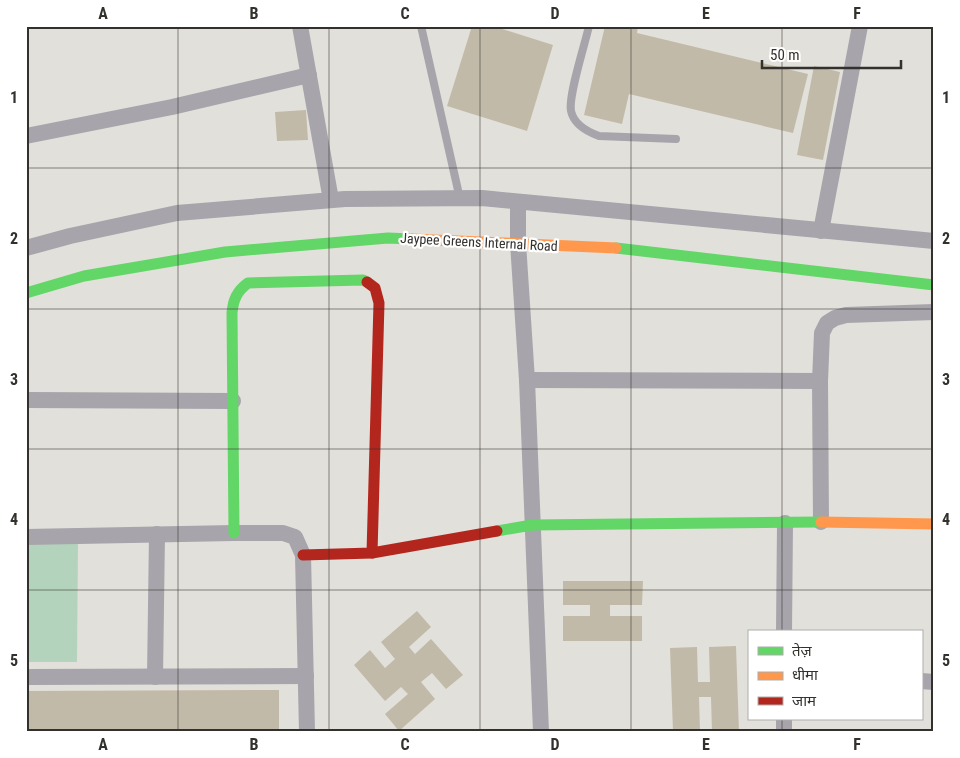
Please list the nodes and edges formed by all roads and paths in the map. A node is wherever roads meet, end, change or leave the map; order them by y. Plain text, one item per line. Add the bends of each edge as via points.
1 (300, 26) edge
2 (421, 26) edge
3 (589, 26) edge
4 (859, 28) edge
5 (309, 75) junction
6 (26, 136) edge
7 (676, 139) dead end
8 (460, 199) junction
9 (331, 200) junction
10 (518, 202) junction
11 (821, 231) junction
12 (934, 241) edge
13 (518, 244) junction
14 (26, 248) edge
15 (934, 285) edge
16 (26, 293) edge
17 (934, 312) edge
18 (527, 380) junction
19 (820, 381) junction
20 (26, 400) edge
21 (233, 401) junction
22 (822, 522) junction
23 (785, 523) junction
24 (934, 524) edge
25 (532, 525) junction
26 (234, 533) junction
27 (157, 534) junction
28 (26, 537) edge
29 (372, 553) junction
30 (303, 555) junction
31 (784, 630) edge
32 (306, 676) junction
33 (26, 677) edge
34 (155, 677) junction
35 (306, 732) edge
36 (541, 732) edge

1 - 5 street
2 - 8 lane
3 - 7 lane via 571,97 571,111 576,122 588,132 600,136
4 - 11 street
5 - 6 street via 172,108
5 - 9 street
8 - 9 street
8 - 10 street
9 - 14 street via 178,213
10 - 11 street
10 - 13 street
11 - 12 street
13 - 15 street, Jaypee Greens Internal Road via 616,248
13 - 16 street, Jaypee Greens Internal Road via 388,238 225,252 84,276
13 - 18 street
17 - 19 street via 835,318 827,323 822,333
18 - 19 street
18 - 25 street
19 - 22 street
20 - 21 street
21 - 26 street
21 - 29 street via 232,314 233,300 239,289 248,284 363,280 372,283 378,302
22 - 23 street
22 - 24 street
23 - 25 street
23 - 31 street
25 - 29 street
25 - 36 street
26 - 27 street
26 - 30 street via 295,536
27 - 28 street
27 - 34 street
29 - 30 street
30 - 32 street
32 - 34 street
32 - 35 street
33 - 34 street

